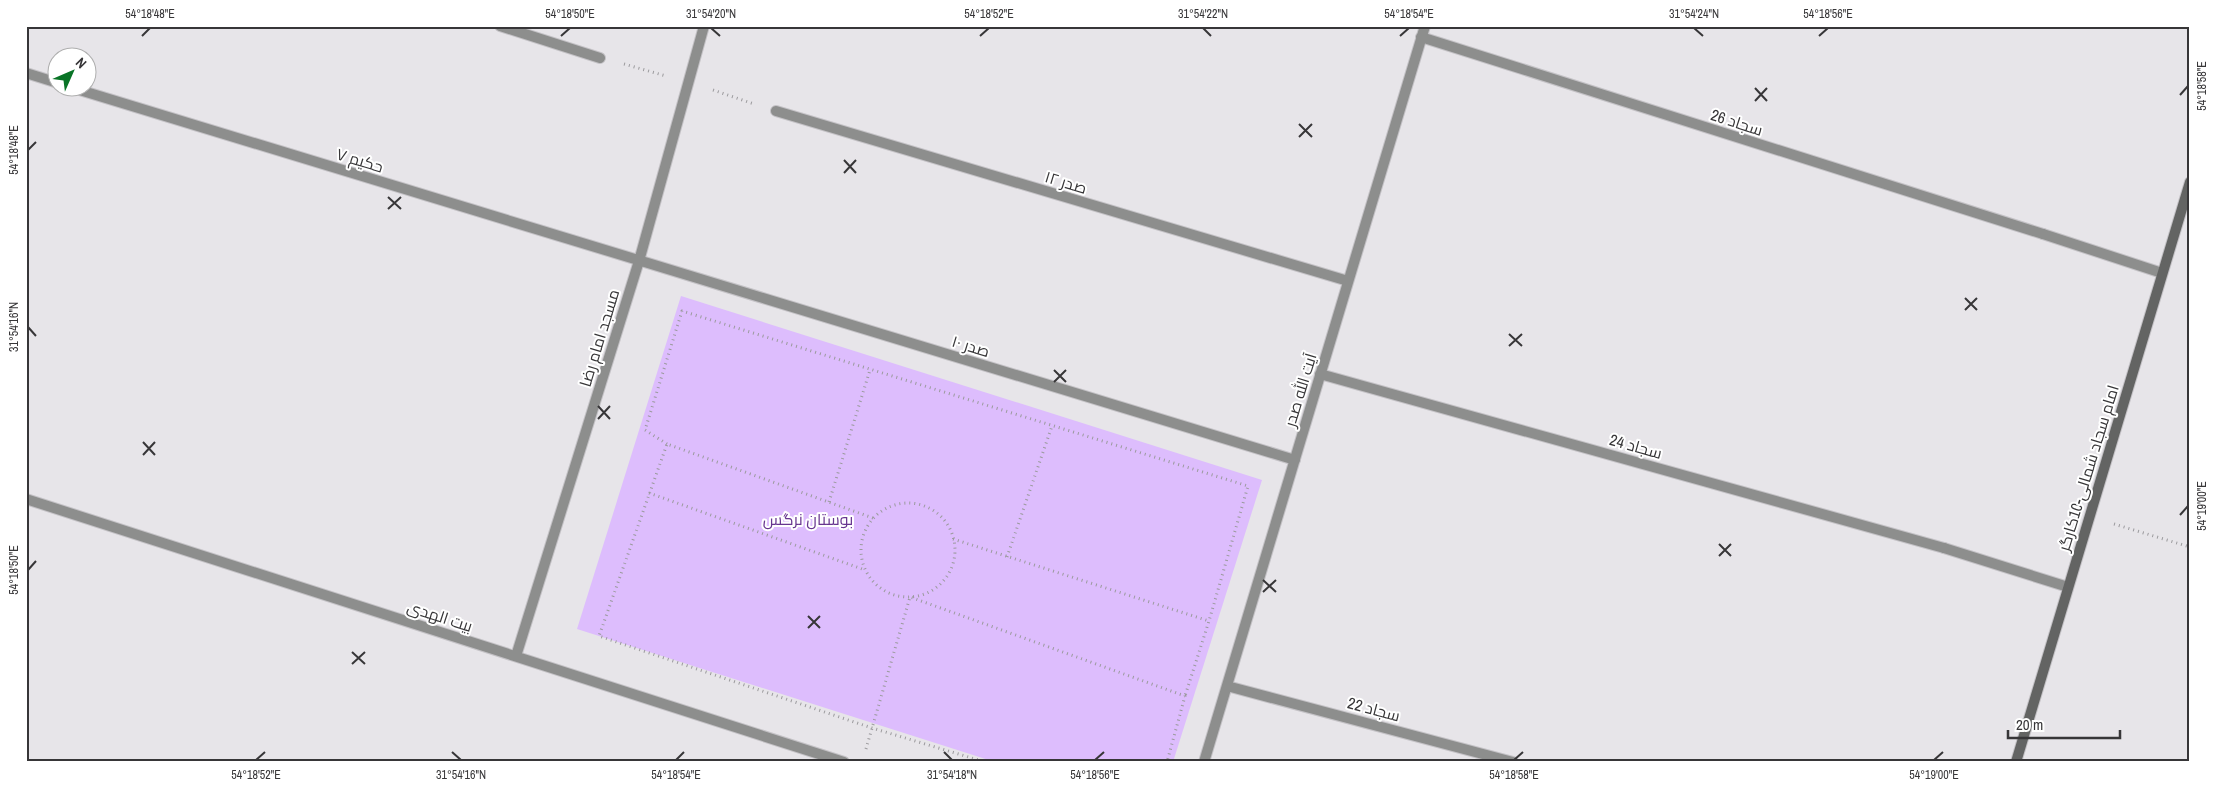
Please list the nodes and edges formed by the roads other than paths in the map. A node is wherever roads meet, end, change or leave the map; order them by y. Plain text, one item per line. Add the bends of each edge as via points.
1 (500, 26) edge
2 (704, 26) edge
3 (1425, 26) edge
4 (1421, 37) junction
5 (600, 58) dead end
6 (26, 73) edge
7 (48, 80) edge
8 (98, 96) edge
9 (776, 111) dead end
10 (2190, 182) edge
11 (638, 261) junction
12 (2162, 273) junction
13 (1348, 281) junction
14 (1320, 374) junction
15 (1294, 460) junction
16 (26, 499) edge
17 (2068, 588) junction
18 (516, 656) junction
19 (1227, 686) junction
20 (844, 762) edge
21 (1204, 762) edge
22 (1513, 762) edge
23 (2016, 762) edge

1 - 5 street
2 - 11 street, مسجد امام رضا
3 - 4 street, آیت الله صدر
4 - 12 street, سجاد 26
4 - 13 street, آیت الله صدر
6 - 7 street
8 - 11 street, حکیم ۷
9 - 13 street, صدر ۱۲
10 - 12 street, امام سجاد شمالی-10کارگر
11 - 15 street, صدر ۱۰
11 - 18 street, مسجد امام رضا
12 - 17 street, امام سجاد شمالی-10کارگر
13 - 14 street, آیت الله صدر
14 - 15 street, آیت الله صدر
14 - 17 street, سجاد 24 via 1944,548
15 - 19 street, آیت الله صدر
16 - 18 street, بیت الهدی
17 - 23 street, امام سجاد شمالی-10کارگر
18 - 20 street, بیت الهدی
19 - 21 street, آیت الله صدر
19 - 22 street, سجاد 22

